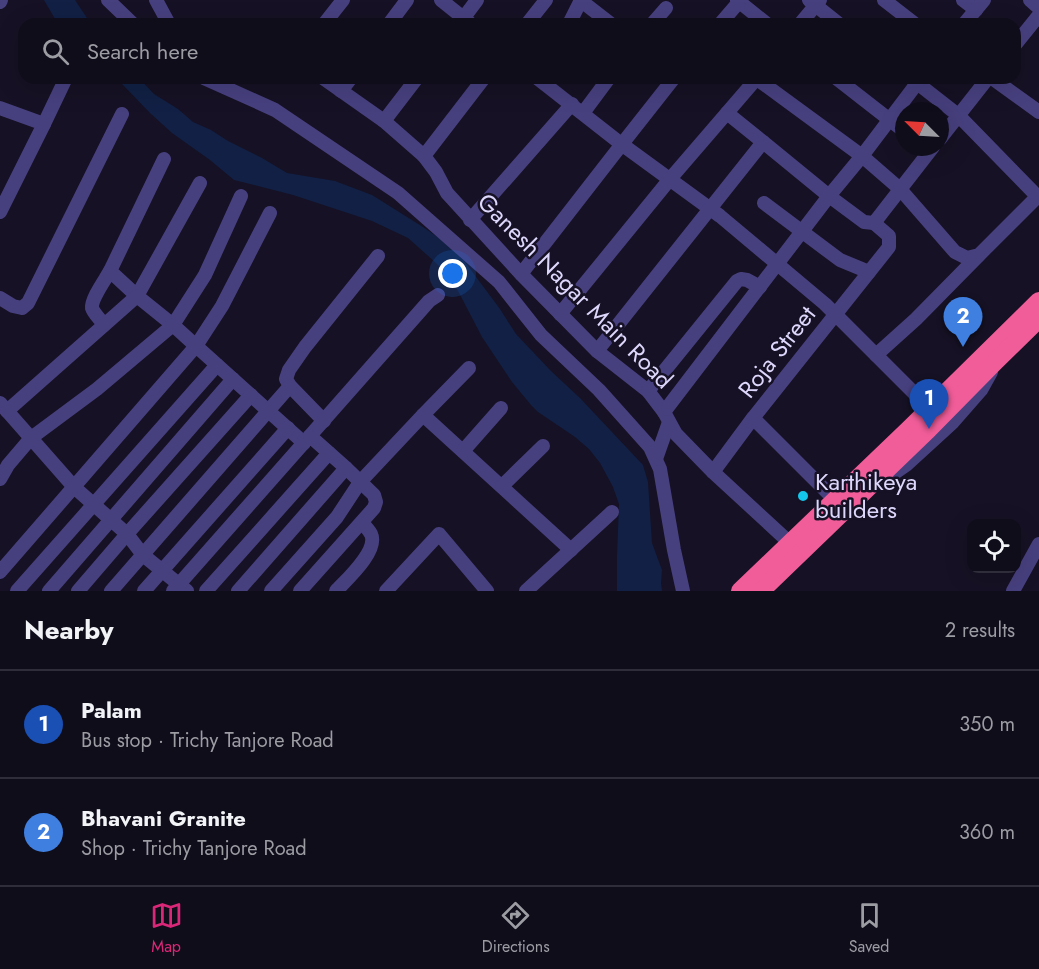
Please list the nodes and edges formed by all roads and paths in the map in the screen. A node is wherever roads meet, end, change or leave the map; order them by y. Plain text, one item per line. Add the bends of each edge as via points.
1 (108, 0) edge
2 (156, 0) edge
3 (343, 0) edge
4 (406, 0) edge
5 (441, 0) edge
6 (477, 0) edge
7 (546, 0) edge
8 (581, 0) edge
9 (884, 0) edge
10 (963, 0) edge
11 (1030, 0) edge
12 (738, 1) edge
13 (814, 2) edge
14 (980, 5) edge
15 (666, 8) dead end
16 (1039, 8) edge
17 (1039, 15) edge
18 (127, 18) edge
19 (166, 18) edge
20 (329, 18) edge
21 (393, 18) edge
22 (460, 18) edge
23 (466, 18) edge
24 (531, 18) edge
25 (572, 18) edge
26 (604, 18) edge
27 (657, 18) edge
28 (725, 18) edge
29 (759, 18) edge
30 (804, 18) edge
31 (832, 18) edge
32 (907, 18) edge
33 (969, 18) edge
34 (1021, 38) edge
35 (63, 84) edge
36 (217, 84) edge
37 (235, 84) edge
38 (331, 84) edge
39 (346, 84) edge
40 (412, 84) edge
41 (479, 84) edge
42 (546, 84) edge
43 (603, 84) edge
44 (669, 84) edge
45 (752, 84) edge
46 (765, 84) edge
47 (844, 84) edge
48 (913, 84) edge
49 (921, 84) edge
50 (985, 84) edge
51 (999, 84) edge
52 (341, 91) junction
53 (256, 102) junction
54 (0, 108) edge
55 (577, 109) junction
56 (1039, 112) edge
57 (727, 113) junction
58 (122, 114) dead end
59 (958, 115) junction
60 (889, 119) junction
61 (384, 122) junction
62 (44, 124) junction
63 (895, 124) edge
64 (949, 127) edge
65 (763, 142) junction
66 (622, 144) junction
67 (424, 156) junction
68 (862, 156) junction
69 (924, 156) edge
70 (164, 159) dead end
71 (670, 179) junction
72 (200, 183) dead end
73 (900, 189) junction
74 (241, 196) dead end
75 (829, 196) junction
76 (1039, 196) edge
77 (764, 203) dead end
78 (710, 208) junction
79 (0, 212) edge
80 (270, 213) dead end
81 (470, 220) junction
82 (874, 223) junction
83 (801, 233) junction
84 (979, 255) junction
85 (378, 256) dead end
86 (777, 264) junction
87 (110, 271) junction
88 (869, 272) junction
89 (521, 274) junction
90 (760, 287) junction
91 (438, 295) dead end
92 (137, 296) junction
93 (0, 298) edge
94 (1039, 301) edge
95 (560, 314) junction
96 (836, 314) junction
97 (1039, 320) edge
98 (104, 325) junction
99 (173, 325) junction
100 (196, 346) junction
101 (597, 351) junction
102 (876, 355) junction
103 (217, 365) junction
104 (470, 368) dead end
105 (233, 379) junction
106 (290, 386) junction
107 (648, 392) junction
108 (251, 395) junction
109 (4, 407) edge
110 (501, 408) dead end
111 (930, 408) junction
112 (269, 411) junction
113 (423, 415) junction
114 (667, 417) junction
115 (753, 418) junction
116 (324, 421) junction
117 (288, 428) junction
118 (31, 438) junction
119 (307, 440) junction
120 (543, 446) dead end
121 (463, 451) junction
122 (329, 453) junction
123 (656, 459) junction
124 (346, 468) junction
125 (712, 472) junction
126 (0, 479) edge
127 (360, 482) junction
128 (502, 486) junction
129 (74, 487) junction
130 (835, 500) junction
131 (93, 504) junction
132 (612, 512) dead end
133 (111, 519) junction
134 (362, 523) junction
135 (127, 534) junction
136 (790, 543) junction
137 (1039, 544) edge
138 (571, 550) junction
139 (143, 555) junction
140 (163, 570) junction
141 (0, 572) edge
142 (180, 589) edge
143 (17, 591) edge
144 (49, 591) edge
145 (78, 591) edge
146 (111, 591) edge
147 (144, 591) edge
148 (206, 591) edge
149 (238, 591) edge
150 (272, 591) edge
151 (300, 591) edge
152 (336, 591) edge
153 (386, 591) edge
154 (488, 591) edge
155 (526, 591) edge
156 (683, 591) edge
157 (740, 591) edge
158 (760, 591) edge
159 (1013, 591) edge

1 - 18 street
2 - 19 street
3 - 20 street
4 - 21 street
5 - 22 street
6 - 23 street
7 - 24 street
8 - 25 street
8 - 26 street
9 - 32 street
10 - 14 street
11 - 16 street
12 - 28 street
12 - 29 street
13 - 30 street
13 - 31 street
14 - 33 street
15 - 27 street
17 - 34 street
35 - 62 street
36 - 53 street
37 - 53 street
38 - 52 street, Ganesh Nagar Main Road
39 - 52 street
40 - 61 street
41 - 67 street
42 - 55 street
43 - 55 street
44 - 66 street
45 - 57 street
46 - 68 street
47 - 60 street
48 - 60 street
49 - 59 street
50 - 59 street
51 - 56 street
52 - 61 street, Ganesh Nagar Main Road
53 - 123 street via 291,120 398,193 499,282 542,335 643,439
54 - 62 street
55 - 66 street
55 - 81 street
57 - 65 street
57 - 71 street
58 - 93 street via 28,303 22,309
59 - 64 street
59 - 76 street
60 - 63 street
60 - 68 street
61 - 67 street, Ganesh Nagar Main Road
62 - 79 street
65 - 75 street
65 - 78 street
66 - 71 street
66 - 89 street
67 - 81 street, Ganesh Nagar Main Road
68 - 73 street
68 - 75 street
69 - 73 street
70 - 87 street
71 - 78 street
71 - 95 street
72 - 92 street
73 - 82 street
73 - 84 street via 955,252 967,258
74 - 99 street via 205,275
75 - 82 street via 864,222
75 - 83 street
76 - 84 street
77 - 83 street
78 - 86 street
78 - 101 street
80 - 100 street via 222,306
81 - 89 street, Ganesh Nagar Main Road
82 - 88 street, Roja Street via 889,236 889,247
83 - 86 street
83 - 88 street via 840,260
84 - 102 street
85 - 106 street via 305,346 289,370 286,379
86 - 90 street
86 - 96 street
87 - 92 street
87 - 98 street via 92,306
88 - 96 street, Roja Street
89 - 95 street, Ganesh Nagar Main Road
90 - 107 street via 747,280 737,281
90 - 114 street
91 - 116 street
92 - 98 street
92 - 99 street
94 - 111 highway
95 - 101 street, Ganesh Nagar Main Road
96 - 102 street
96 - 115 street, Roja Street
97 - 158 highway
98 - 109 street
99 - 100 street
99 - 118 street
100 - 103 street
100 - 129 street
101 - 107 street, Ganesh Nagar Main Road
102 - 111 street
103 - 105 street
103 - 131 street
104 - 113 street
105 - 108 street
105 - 133 street
106 - 112 street
106 - 116 street
107 - 114 street, Ganesh Nagar Main Road
108 - 112 street
108 - 135 street
109 - 118 street
110 - 121 street
111 - 130 highway
112 - 117 street
112 - 139 street
113 - 121 street
113 - 127 street
114 - 123 street
114 - 125 street, Ganesh Nagar Main Road via 676,434
115 - 125 street, Roja Street
115 - 130 street
116 - 119 street
117 - 119 street
117 - 140 street
118 - 126 street
118 - 129 street
119 - 122 street
119 - 142 street
120 - 128 street
121 - 128 street
122 - 124 street
122 - 148 street
123 - 156 street
124 - 127 street
124 - 149 street
125 - 136 street, Ganesh Nagar Main Road
127 - 134 street via 376,502
127 - 150 street via 337,517
128 - 138 street
129 - 131 street
129 - 141 street
130 - 136 highway
131 - 133 street
131 - 143 street
132 - 138 street
133 - 135 street
133 - 144 street
134 - 151 street
134 - 152 street via 371,533 370,550
135 - 139 street
135 - 145 street
136 - 157 highway
137 - 159 street
138 - 155 street
139 - 140 street
139 - 146 street
140 - 142 street
140 - 147 street
153 - 154 street via 439,534

